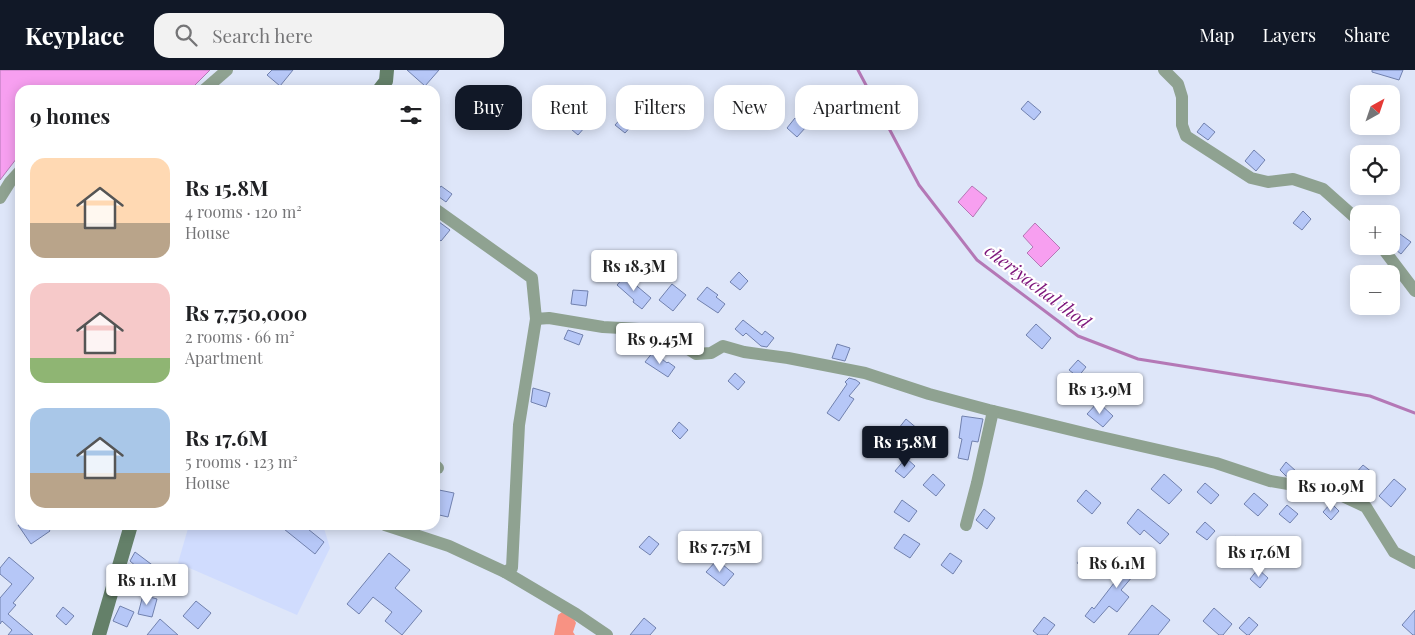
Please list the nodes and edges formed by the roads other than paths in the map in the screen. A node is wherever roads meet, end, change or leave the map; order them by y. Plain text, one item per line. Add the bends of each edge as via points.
1 (227, 70) edge
2 (387, 70) edge
3 (1164, 70) edge
4 (210, 85) edge
5 (382, 85) edge
6 (15, 176) edge
7 (0, 198) edge
8 (440, 213) edge
9 (1350, 213) edge
10 (1387, 255) edge
11 (1415, 291) edge
12 (536, 319) junction
13 (993, 411) junction
14 (966, 525) dead end
15 (130, 530) edge
16 (400, 530) edge
17 (1415, 563) edge
18 (505, 572) junction
19 (99, 635) edge
20 (606, 635) edge

1 - 4 street
2 - 5 main road
3 - 9 street via 1178,84 1186,136 1251,178 1268,182 1293,179 1323,189
6 - 7 street
8 - 12 street via 532,278
10 - 11 street
12 - 13 street via 639,329 677,342 696,354 710,353 722,346 865,373
12 - 18 street via 519,425 512,568
13 - 14 street
13 - 17 street via 1216,464 1270,481 1334,492 1366,507 1394,552
15 - 19 main road
16 - 18 street via 449,546
18 - 20 street

